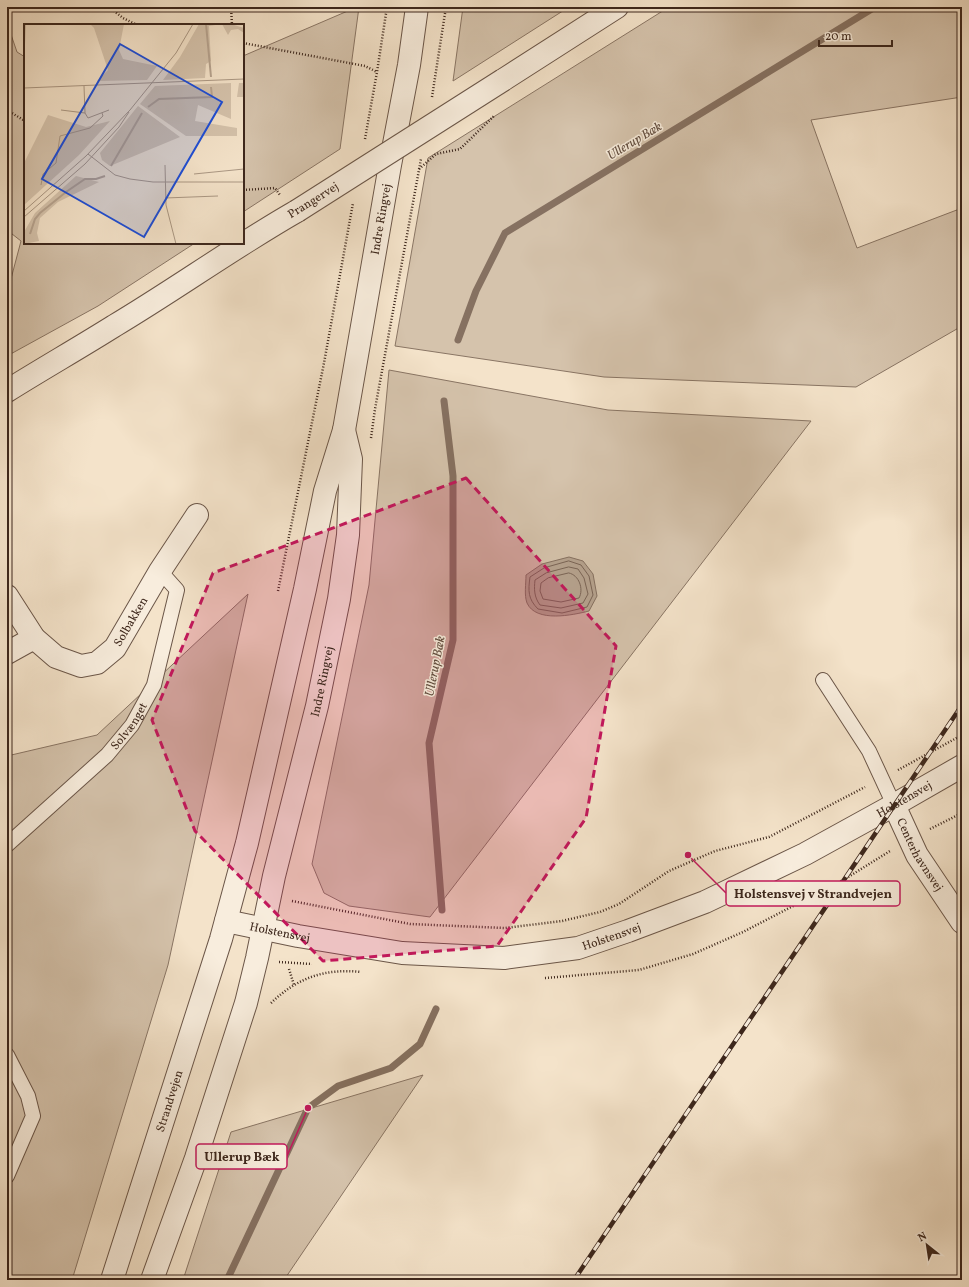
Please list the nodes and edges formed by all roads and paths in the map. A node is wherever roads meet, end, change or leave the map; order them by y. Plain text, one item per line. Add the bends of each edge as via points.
1 (109, 7) edge
2 (231, 7) edge
3 (387, 7) edge
4 (417, 7) edge
5 (446, 7) edge
6 (617, 7) edge
7 (135, 24) edge
8 (232, 24) edge
9 (244, 43) edge
10 (378, 72) junction
11 (431, 103) dead end
12 (7, 110) edge
13 (497, 113) dead end
14 (24, 120) edge
15 (364, 146) dead end
16 (422, 155) dead end
17 (419, 169) junction
18 (244, 190) edge
19 (354, 200) dead end
20 (295, 212) junction
21 (244, 243) edge
22 (242, 244) edge
23 (7, 391) edge
24 (344, 430) junction
25 (370, 445) dead end
26 (197, 515) dead end
27 (160, 571) junction
28 (7, 596) edge
29 (278, 596) dead end
30 (34, 638) junction
31 (7, 653) edge
32 (822, 680) dead end
33 (962, 766) edge
34 (894, 805) junction
35 (790, 826) dead end
36 (7, 845) edge
37 (292, 901) dead end
38 (961, 917) edge
39 (226, 921) junction
40 (263, 928) junction
41 (289, 969) dead end
42 (348, 971) dead end
43 (294, 985) junction
44 (268, 1006) dead end
45 (7, 1054) edge
46 (7, 1176) edge
47 (112, 1280) edge
48 (152, 1280) edge

1 - 7 path
2 - 8 path
3 - 10 path
4 - 24 street, Indre Ringvej
5 - 11 path
6 - 20 street, Prangervej, bridge
9 - 10 path via 365,66
10 - 15 path
12 - 14 path
13 - 17 path via 460,149 436,154
16 - 17 path
17 - 25 path
18 - 20 path via 275,188
19 - 29 path
20 - 21 street, Prangervej
22 - 23 street, Prangervej
24 - 39 street, Indre Ringvej via 325,491 305,589
24 - 40 street, Indre Ringvej via 351,459 348,534 339,599 317,706
26 - 27 street, Solbakken
27 - 30 street, Solbakken via 115,648 98,663 80,666 56,657
27 - 36 lane, Solvænget via 177,590 154,685 132,725 107,755
28 - 30 street, Solbakken
30 - 31 street
32 - 34 lane, Centerhavnsvej via 869,751
33 - 34 street, Holstensvej
34 - 38 street, Centerhavnsvej via 917,856
34 - 40 street, Holstensvej via 805,854 705,902 578,948 504,958 402,953
35 - 37 path via 769,837 714,851 669,871 619,904 600,912 562,921 505,928 410,924
39 - 40 street, Holstensvej
39 - 47 street, Strandvejen
40 - 48 street via 243,1010 196,1158
41 - 43 path
42 - 43 path via 313,975
43 - 44 path
45 - 46 lane via 28,1096 32,1116

